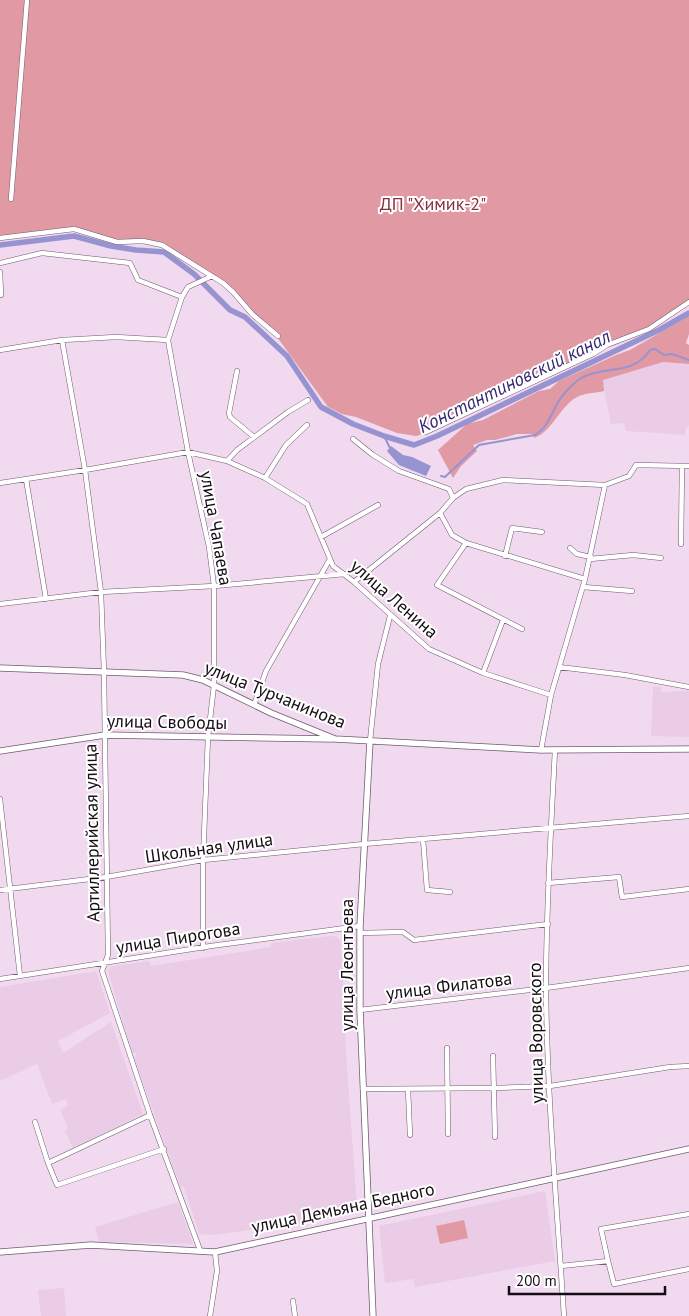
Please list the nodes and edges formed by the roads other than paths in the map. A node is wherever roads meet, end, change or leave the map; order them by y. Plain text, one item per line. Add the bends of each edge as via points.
1 (28, 0) edge
2 (11, 199) dead end
3 (0, 238) edge
4 (0, 263) edge
5 (0, 272) edge
6 (212, 276) junction
7 (0, 295) edge
8 (182, 297) junction
9 (689, 302) edge
10 (278, 336) dead end
11 (62, 340) junction
12 (168, 340) junction
13 (0, 350) edge
14 (237, 371) dead end
15 (308, 400) dead end
16 (307, 424) dead end
17 (426, 432) dead end
18 (254, 438) junction
19 (353, 439) dead end
20 (188, 452) junction
21 (227, 461) junction
22 (682, 466) junction
23 (689, 466) edge
24 (85, 470) junction
25 (265, 478) junction
26 (26, 479) junction
27 (0, 483) edge
28 (605, 485) junction
29 (453, 498) junction
30 (378, 505) dead end
31 (440, 513) junction
32 (542, 532) dead end
33 (321, 537) junction
34 (466, 543) junction
35 (680, 544) dead end
36 (570, 548) dead end
37 (505, 556) junction
38 (590, 558) junction
39 (661, 558) dead end
40 (330, 559) junction
41 (345, 574) junction
42 (320, 577) junction
43 (585, 579) junction
44 (354, 582) junction
45 (214, 586) junction
46 (583, 587) junction
47 (632, 591) dead end
48 (101, 592) junction
49 (46, 599) junction
50 (0, 604) edge
51 (390, 616) junction
52 (503, 620) junction
53 (522, 629) dead end
54 (0, 668) edge
55 (559, 668) junction
56 (104, 673) junction
57 (483, 673) junction
58 (214, 685) junction
59 (689, 687) edge
60 (551, 695) junction
61 (254, 705) junction
62 (105, 735) junction
63 (208, 737) junction
64 (335, 739) junction
65 (370, 742) junction
66 (689, 749) edge
67 (541, 750) junction
68 (555, 750) junction
69 (0, 751) edge
70 (0, 799) edge
71 (689, 816) edge
72 (551, 828) junction
73 (423, 839) junction
74 (364, 844) junction
75 (203, 860) junction
76 (106, 877) junction
77 (548, 883) junction
78 (10, 889) junction
79 (689, 889) edge
80 (0, 890) edge
81 (450, 892) dead end
82 (548, 924) junction
83 (360, 930) junction
84 (203, 948) junction
85 (106, 963) junction
86 (689, 968) edge
87 (20, 976) junction
88 (0, 979) edge
89 (546, 988) junction
90 (360, 1010) junction
91 (447, 1048) dead end
92 (493, 1056) dead end
93 (689, 1066) edge
94 (550, 1086) junction
95 (494, 1088) junction
96 (363, 1089) junction
97 (408, 1089) junction
98 (446, 1089) junction
99 (150, 1115) junction
100 (35, 1122) dead end
101 (448, 1134) dead end
102 (410, 1135) dead end
103 (495, 1138) dead end
104 (689, 1149) edge
105 (164, 1150) junction
106 (48, 1163) junction
107 (555, 1178) junction
108 (689, 1214) edge
109 (369, 1217) junction
110 (200, 1250) junction
111 (0, 1252) edge
112 (215, 1252) junction
113 (608, 1261) junction
114 (560, 1266) junction
115 (689, 1269) edge
116 (293, 1301) dead end
117 (210, 1316) edge
118 (295, 1316) edge
119 (372, 1316) edge
120 (564, 1316) edge

1 - 2 street
3 - 6 street via 74,229 117,242 143,241 162,245
4 - 8 street via 42,253 130,263 138,280
5 - 7 street
6 - 8 street via 188,287
6 - 10 street
8 - 12 street, улица Чапаева
9 - 17 street via 649,329 607,345
11 - 12 street via 116,337
11 - 13 street
11 - 24 street, Артиллерийская улица
12 - 20 street, улица Чапаева
14 - 18 street via 230,417
15 - 18 street
16 - 25 street via 286,445
18 - 21 street
19 - 29 street via 399,471 449,489
20 - 21 street, улица Ленина
20 - 24 street, улица Ленина
20 - 45 street, улица Чапаева via 209,547
21 - 25 street, улица Ленина
22 - 23 street
22 - 28 street via 636,465 629,476
22 - 35 street
24 - 26 street, улица Ленина
24 - 48 street, Артиллерийская улица
25 - 33 street, улица Ленина via 307,504
26 - 27 street, улица Ленина
26 - 49 street
28 - 29 street via 503,480 466,489
28 - 38 street
29 - 31 street
30 - 33 street
31 - 34 street via 452,535
31 - 44 street
32 - 37 street via 512,528
33 - 40 street, улица Ленина
34 - 37 street
34 - 52 street via 437,585
36 - 38 street
37 - 43 street
38 - 39 street via 632,555
38 - 43 street
40 - 41 street, улица Ленина via 333,566
40 - 42 street
41 - 42 street
41 - 44 street, улица Ленина
42 - 45 street
42 - 61 street via 266,671
43 - 46 street
44 - 51 street, улица Ленина
45 - 48 street
45 - 58 street, улица Чапаева
46 - 47 street
46 - 55 street
48 - 49 street
48 - 56 street, Артиллерийская улица
49 - 50 street
51 - 57 street, улица Ленина via 429,649
51 - 65 street, улица Леонтьева via 378,664
52 - 53 street
52 - 57 street
54 - 56 street, улица Турчанинова
55 - 59 street via 626,675
55 - 60 street
56 - 58 street, улица Турчанинова via 183,675
56 - 62 street, Артиллерийская улица
57 - 60 street, улица Ленина
58 - 61 street, улица Турчанинова
58 - 63 street, улица Чапаева
60 - 67 street
61 - 64 street, улица Турчанинова
62 - 63 street, улица Свободы
62 - 69 street, улица Свободы
62 - 76 street, Артиллерийская улица
63 - 64 street, улица Свободы
63 - 75 street, улица Чапаева
64 - 65 street, улица Турчанинова
65 - 67 street, улица Турчанинова
65 - 74 street, улица Леонтьева
66 - 68 street, улица Турчанинова
67 - 68 street, улица Турчанинова
68 - 72 street, улица Воровского
70 - 78 street
71 - 72 street, Школьная улица
72 - 73 street, Школьная улица
72 - 77 street, улица Воровского
73 - 74 street, Школьная улица
73 - 81 street via 427,890
74 - 75 street, Школьная улица
74 - 83 street, улица Леонтьева
75 - 76 street, Школьная улица
75 - 84 street, улица Чапаева
76 - 78 street, Школьная улица
76 - 85 street, Артиллерийская улица
77 - 79 street via 619,877 622,897
77 - 82 street, улица Воровского
78 - 80 street, Школьная улица
78 - 87 street
82 - 83 street, улица Пирогова via 414,940 403,932
82 - 89 street, улица Воровского
83 - 84 street, улица Пирогова
83 - 90 street, улица Леонтьева
84 - 85 street, улица Пирогова
85 - 87 street, улица Пирогова
85 - 99 street, Артиллерийская улица via 102,971 104,979
86 - 89 street, улица Филатова
87 - 88 street, улица Пирогова
89 - 90 street, улица Филатова
89 - 94 street, улица Воровского
90 - 96 street, улица Леонтьева
91 - 98 street
92 - 95 street
93 - 94 street
94 - 95 street
94 - 107 street, улица Воровского
95 - 98 street
95 - 103 street
96 - 97 street
96 - 109 street, улица Леонтьева
97 - 98 street
97 - 102 street
98 - 101 street
99 - 105 street, Артиллерийская улица
99 - 106 street
100 - 106 street
104 - 107 street, улица Демьяна Бедного
105 - 106 street via 57,1185
105 - 110 street, Артиллерийская улица
107 - 109 street, улица Демьяна Бедного
107 - 114 street, улица Воровского
108 - 113 street via 601,1229
109 - 112 street, улица Демьяна Бедного
109 - 119 street, улица Леонтьева
110 - 111 street, улица Демьяна Бедного via 91,1245
110 - 112 street, улица Демьяна Бедного
112 - 117 street via 217,1271
113 - 114 street
113 - 115 street via 614,1284
114 - 120 street, улица Воровского
116 - 118 street

